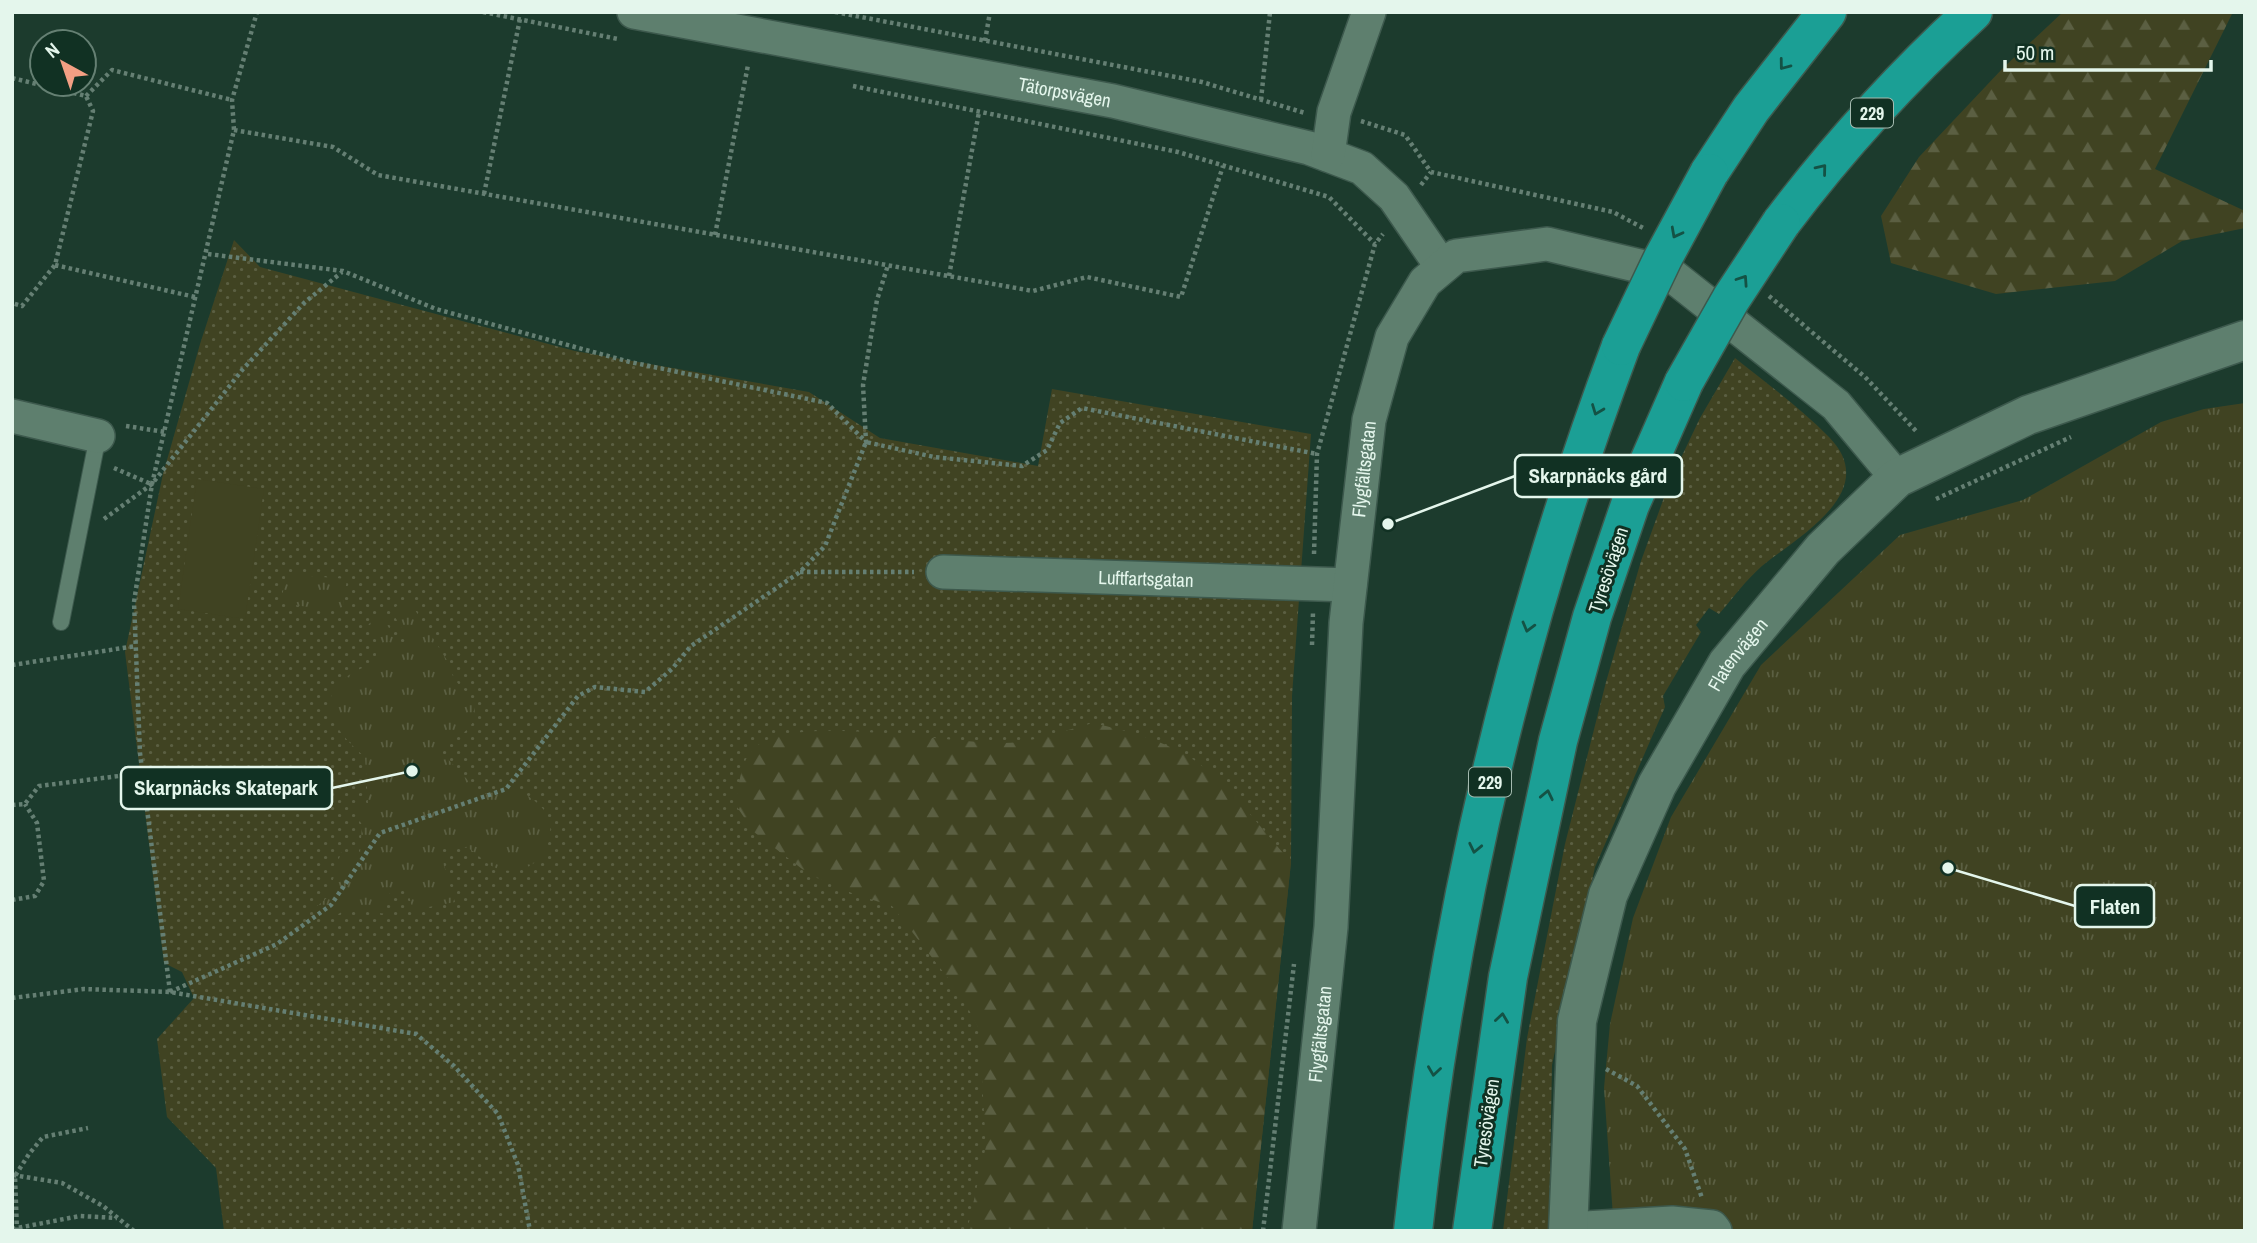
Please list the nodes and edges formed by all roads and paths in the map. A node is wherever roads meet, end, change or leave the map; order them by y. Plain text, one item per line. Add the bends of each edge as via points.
1 (257, 12) edge
2 (484, 12) edge
3 (835, 12) edge
4 (990, 12) edge
5 (1270, 12) edge
6 (1369, 12) edge
7 (1827, 12) edge
8 (1973, 12) edge
9 (866, 15) edge
10 (520, 19) junction
11 (631, 26) edge
12 (985, 41) junction
13 (734, 62) dead end
14 (748, 65) junction
15 (761, 68) dead end
16 (98, 84) edge
17 (843, 84) dead end
18 (87, 98) edge
19 (232, 100) junction
20 (1261, 100) junction
21 (979, 112) junction
22 (1335, 112) junction
23 (234, 130) junction
24 (1328, 155) junction
25 (1223, 166) junction
26 (484, 194) junction
27 (715, 235) junction
28 (1375, 244) dead end
29 (208, 254) junction
30 (55, 265) junction
31 (888, 265) junction
32 (1442, 267) junction
33 (343, 271) junction
34 (949, 276) junction
35 (195, 297) junction
36 (12, 303) edge
37 (2245, 340) edge
38 (12, 416) edge
39 (165, 432) junction
40 (98, 436) junction
41 (866, 442) junction
42 (1317, 454) dead end
43 (1897, 478) junction
44 (152, 484) junction
45 (1968, 487) dead end
46 (1928, 501) dead end
47 (78, 538) junction
48 (800, 572) junction
49 (943, 572) joint
50 (1350, 585) junction
51 (61, 622) dead end
52 (136, 646) junction
53 (12, 665) edge
54 (143, 773) junction
55 (25, 804) junction
56 (12, 805) edge
57 (12, 900) edge
58 (170, 992) junction
59 (12, 998) edge
60 (1601, 1066) dead end
61 (88, 1128) dead end
62 (14, 1175) edge
63 (118, 1217) junction
64 (16, 1229) edge
65 (1714, 1229) edge
66 (1568, 1230) edge
67 (134, 1231) edge
68 (386, 1231) edge
69 (415, 1231) edge
70 (530, 1231) edge
71 (1298, 1231) edge
72 (1413, 1231) edge
73 (1472, 1231) edge

1 - 19 path
2 - 10 path
3 - 9 path
4 - 12 path
5 - 20 path
6 - 22 street
7 -> 72 highway, 229, bridge via 1751,109 1709,173 1621,346 1576,467 1504,713 1450,968
73 -> 8 highway, Tyresövägen / 229, bridge via 1508,977 1558,741 1592,617 1630,505 1684,382 1781,223 1859,125
9 - 12 path
10 - 11 path
10 - 26 path
11 - 24 street, Tätorpsvägen via 1113,101
12 - 20 path via 1202,82
13 - 14 path
14 - 15 path
14 - 27 path
16 - 19 path via 112,70
17 - 21 path
18 - 30 path via 93,111
19 - 23 path
20 - 22 path via 1306,114
21 - 25 path via 1178,152
21 - 34 path
22 - 24 street
23 - 26 path via 333,147 378,175
23 - 29 path
24 - 32 street, Tätorpsvägen via 1362,168 1394,197
25 - 28 path via 1329,197
25 - 34 path via 1181,297 1087,277 1033,291
26 - 27 path
27 - 31 path
29 - 33 path
29 - 35 path
30 - 35 path
30 - 36 path via 22,306
31 - 34 path
31 - 41 path via 877,300 863,385
32 - 43 street, Flygfältsgatan via 1456,256 1546,244 1669,273 1836,405
32 - 50 street, Flygfältsgatan via 1425,282 1392,337 1368,420
33 - 41 path via 436,309 591,352 827,403
33 - 44 path via 304,303 243,369
35 - 39 path
37 - 43 street, Flatenvägen via 2028,415
38 - 40 street
39 - 40 path via 128,425
39 - 44 path
40 - 44 path via 106,465
40 - 47 lane
41 - 42 path via 934,457 1022,466 1047,450 1060,423 1082,408
41 - 48 path via 825,546
43 - 66 street, Flatenvägen via 1823,549 1727,664 1657,785 1608,895 1577,1021
44 - 47 path
44 - 52 path via 134,602
45 - 46 path
47 - 51 lane
48 - 49 path
48 - 58 path via 691,646 645,692 595,687 578,696 506,789 380,833 331,905 277,944
49 - 50 street, Luftfartsgatan
50 - 71 street, Flygfältsgatan via 1331,927
52 - 53 path
52 - 54 path
54 - 55 path via 39,786
54 - 58 path
55 - 56 path
55 - 57 path via 37,823 44,881 35,896
58 - 59 path via 84,989
58 - 70 path via 416,1034 454,1066 498,1114 518,1165
60 - 65 path via 1637,1086 1685,1149
61 - 62 path via 43,1137
62 - 63 path via 62,1182
62 - 64 path
63 - 64 path via 69,1217
63 - 67 path
65 - 66 street via 1672,1223
68 - 69 path

